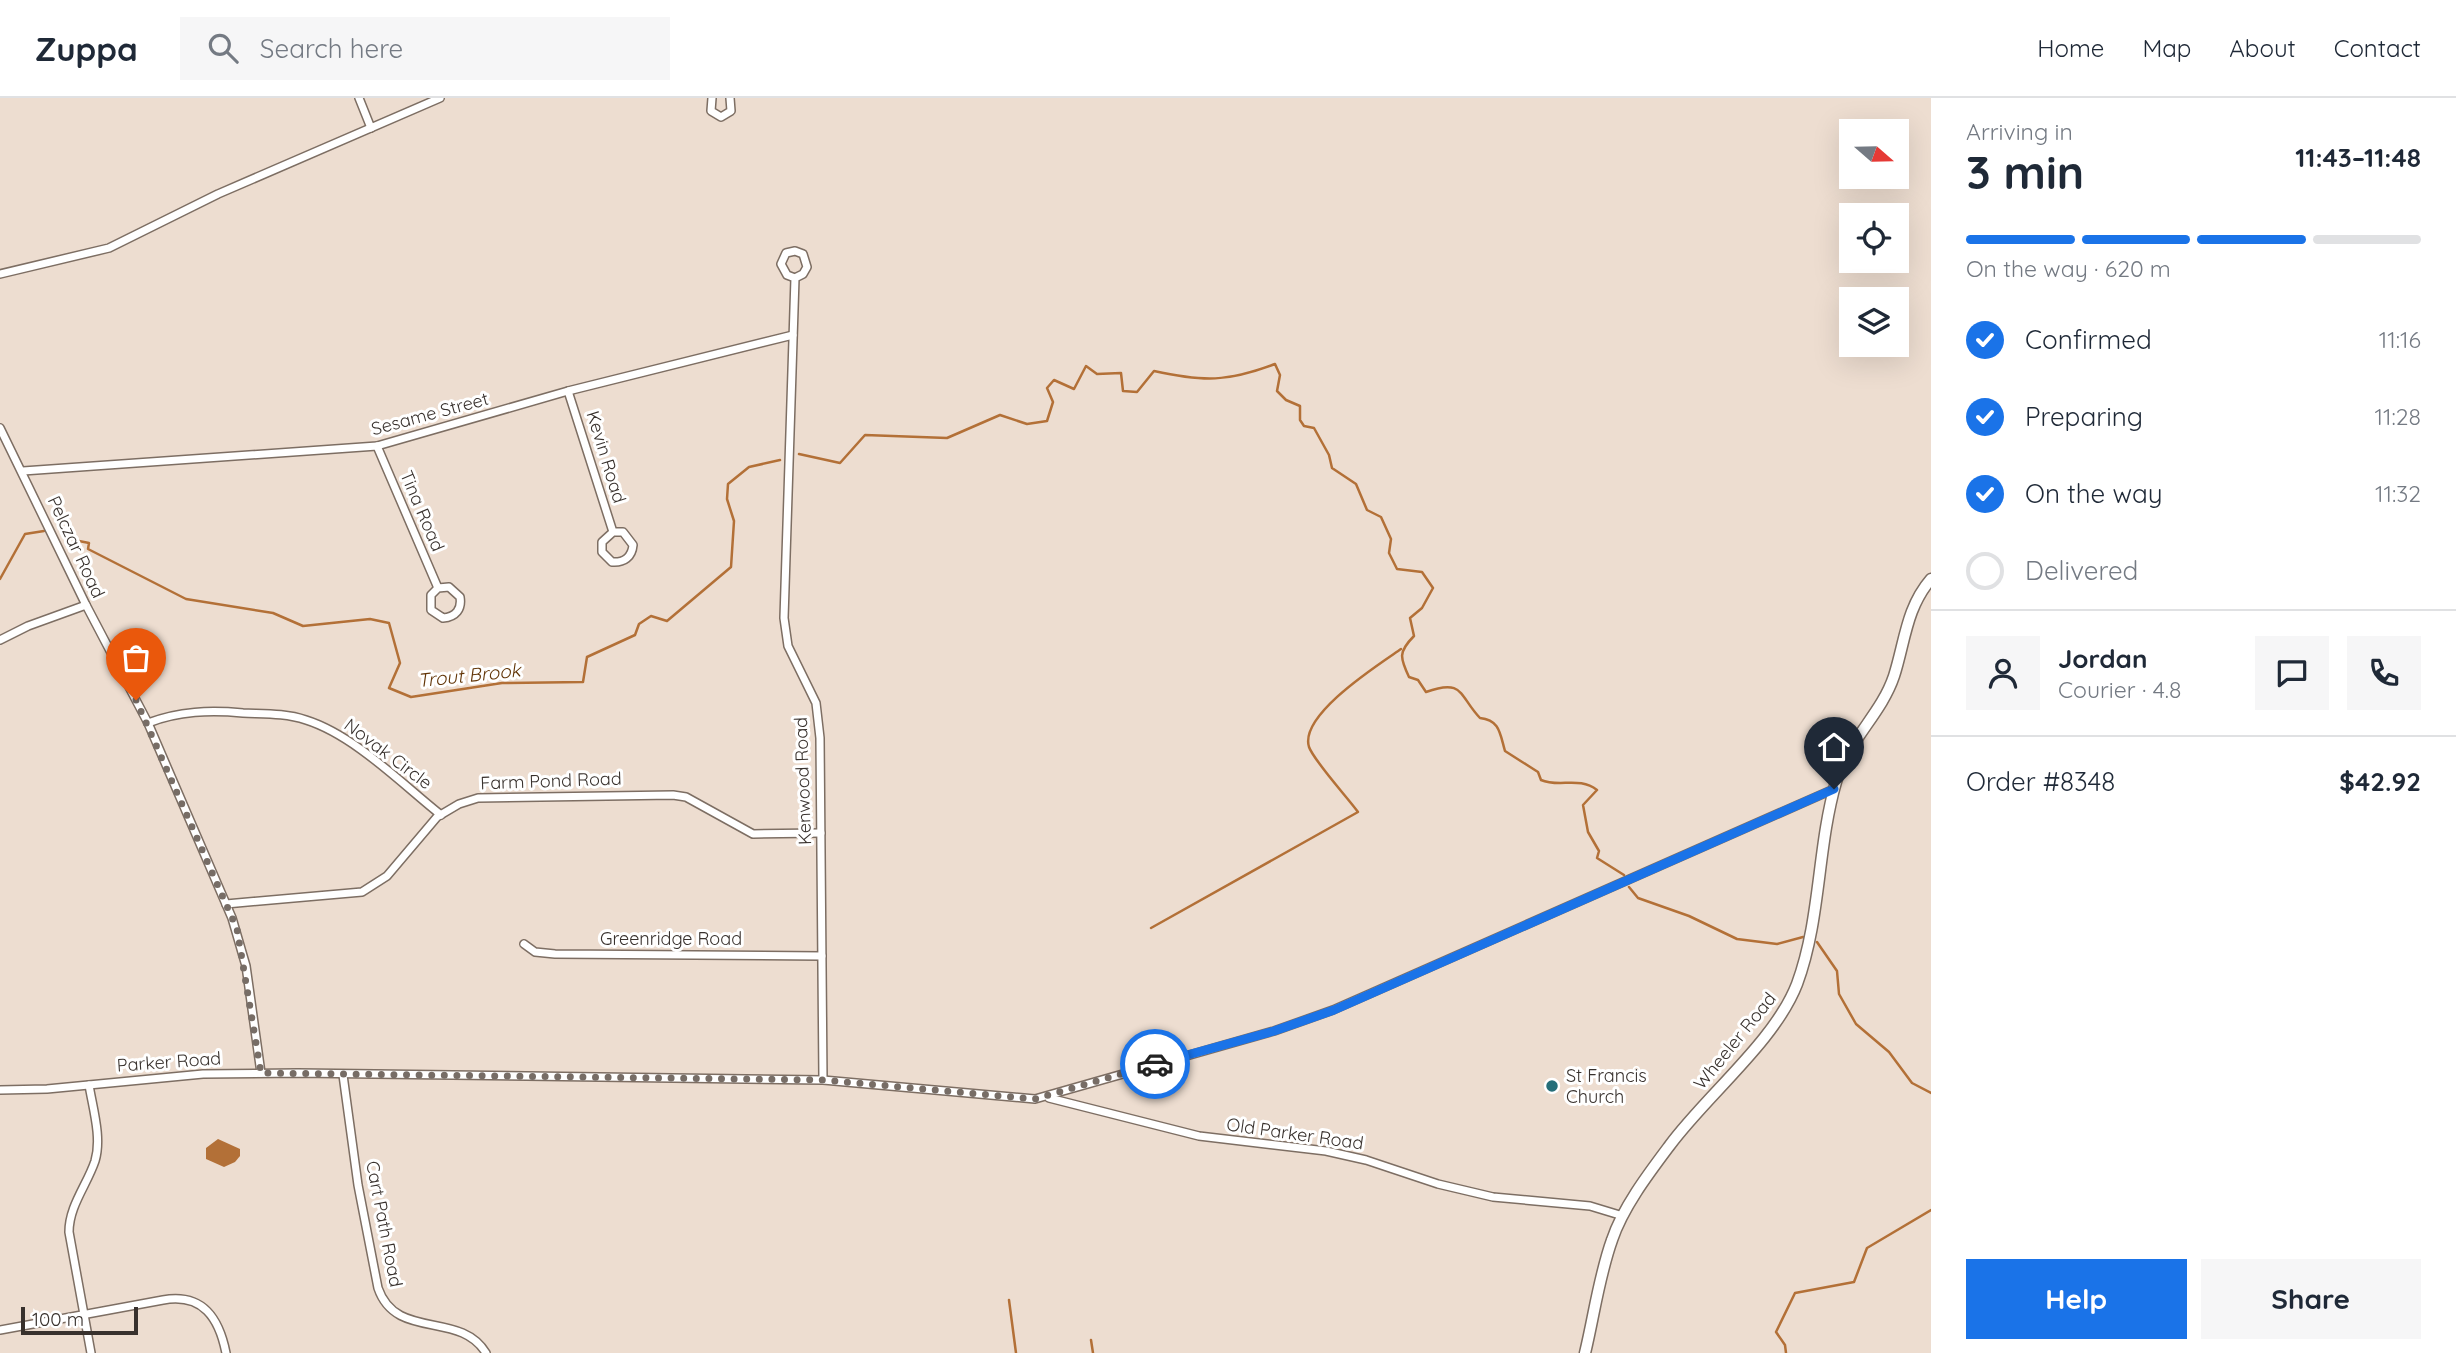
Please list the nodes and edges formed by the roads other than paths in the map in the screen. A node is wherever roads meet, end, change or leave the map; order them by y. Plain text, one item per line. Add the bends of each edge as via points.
1 (359, 98) edge
2 (440, 98) edge
3 (712, 98) edge
4 (730, 98) edge
5 (371, 128) junction
6 (0, 274) edge
7 (795, 278) dead end
8 (793, 335) junction
9 (568, 391) junction
10 (0, 428) edge
11 (377, 446) junction
12 (23, 471) junction
13 (612, 532) junction
14 (1931, 579) edge
15 (438, 588) junction
16 (86, 606) junction
17 (0, 640) edge
18 (148, 723) junction
19 (1834, 789) junction
20 (441, 815) junction
21 (821, 833) junction
22 (226, 904) junction
23 (524, 944) dead end
24 (822, 956) junction
25 (261, 1073) junction
26 (343, 1074) junction
27 (823, 1080) junction
28 (89, 1085) junction
29 (0, 1090) edge
30 (1045, 1097) junction
31 (1623, 1216) junction
32 (84, 1316) junction
33 (0, 1330) edge
34 (91, 1353) edge
35 (226, 1353) edge
36 (486, 1353) edge
37 (1585, 1353) edge

1 - 5 street
2 - 5 street
3 - 4 street via 711,111 721,117 731,111
5 - 6 street via 198,203 109,248
7 - 8 street, Kenwood Road
8 - 9 street, Sesame Street
8 - 21 street, Kenwood Road via 784,618 788,646 816,703
9 - 11 street, Sesame Street
9 - 13 street, Kevin Road
10 - 12 street, Pelczar Road
11 - 12 street, Sesame Street
11 - 15 street, Tina Road
12 - 16 street, Pelczar Road
13 - 13 street, Kevin Road via 623,532 631,540 630,555 622,562 608,559 602,552 602,542
14 - 19 street, Wheeler Road via 1907,619 1894,678 1850,747
15 - 15 street, Tina Road via 431,595 431,610 443,618 454,616 460,597 449,587
16 - 17 street
16 - 18 street, Pelczar Road
18 - 20 street, Novak Circle via 203,711 307,720 353,745
18 - 22 street, Pelczar Road
19 - 30 street, Parker Road via 1334,1010
19 - 31 street, Wheeler Road via 1811,933 1789,1002 1670,1145
20 - 21 street, Farm Pond Road via 459,804 489,797 673,794 753,834
20 - 22 street, Farm Pond Road via 387,876 362,892
21 - 24 street, Kenwood Road
22 - 25 street, Pelczar Road via 240,940
23 - 24 street, Greenridge Road via 535,952 555,954
24 - 27 street, Kenwood Road
25 - 26 street, Parker Road
25 - 28 street, Parker Road
26 - 27 street, Parker Road
26 - 36 street, Cart Path Road via 360,1197 384,1302 406,1320 465,1332
27 - 30 street, Parker Road
28 - 29 street, Parker Road
28 - 32 street via 96,1158 69,1223
30 - 31 street, Old Parker Road via 1199,1136 1352,1157 1493,1197 1590,1206
31 - 37 street, Wheeler Road via 1612,1239
32 - 33 street
32 - 34 street
32 - 35 street via 188,1299 213,1314

